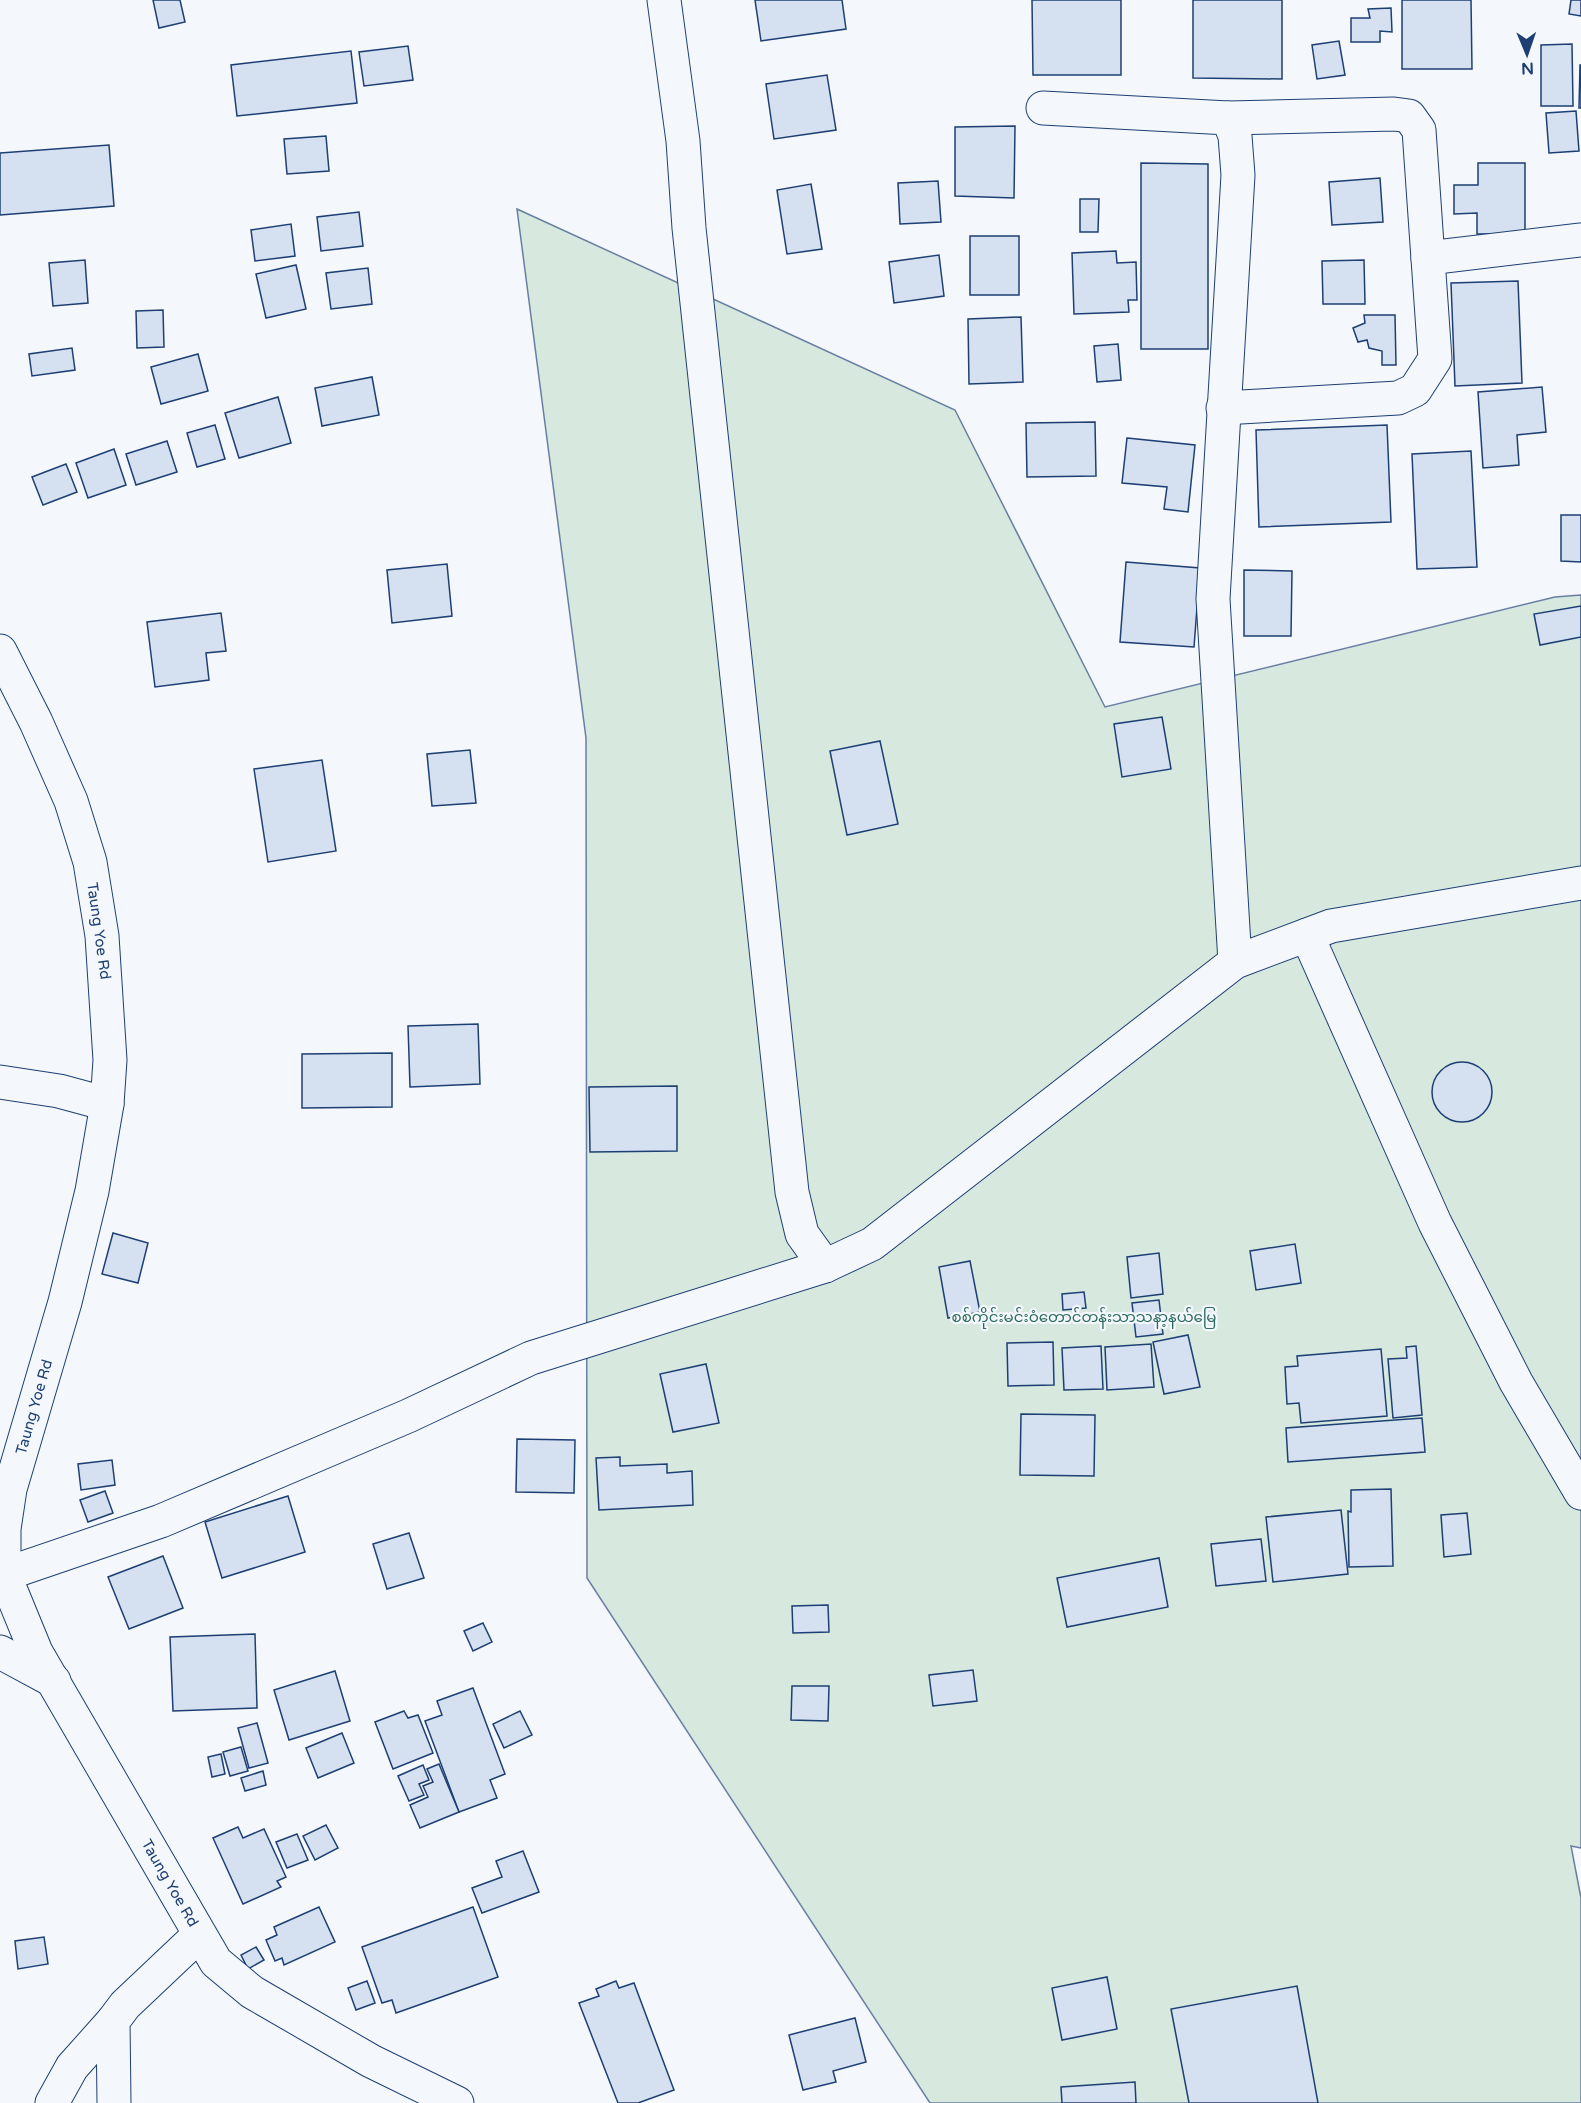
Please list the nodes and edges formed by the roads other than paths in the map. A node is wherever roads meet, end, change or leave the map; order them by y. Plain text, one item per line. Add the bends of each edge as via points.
1 (664, 0) edge
2 (1043, 108) dead end
3 (1228, 118) junction
4 (1581, 240) edge
5 (1428, 258) junction
6 (1223, 408) junction
7 (0, 651) edge
8 (1581, 883) edge
9 (1307, 935) junction
10 (1235, 962) junction
11 (0, 1082) edge
12 (107, 1104) junction
13 (825, 1266) junction
14 (1581, 1493) edge
15 (2, 1575) edge
16 (0, 1652) edge
17 (56, 1682) junction
18 (200, 1935) junction
19 (113, 2021) junction
20 (52, 2103) edge
21 (114, 2103) edge
22 (457, 2103) edge

1 - 13 street via 683,141 688,228 792,1191 802,1234
2 - 3 street
3 - 5 street via 1409,116 1419,130
3 - 6 street via 1235,136 1238,175
4 - 5 street
5 - 6 street via 1435,359 1415,390 1398,398
6 - 10 street via 1212,598
7 - 12 street, Taung Yoe Rd via 67,791 90,862 109,1016
8 - 9 street via 1331,926
9 - 10 street
9 - 14 street via 1435,1223 1516,1382
10 - 13 street via 872,1244
11 - 12 street via 59,1091
12 - 15 street, Taung Yoe Rd via 92,1191 65,1302 10,1489
13 - 15 street via 531,1358 408,1416 160,1521
15 - 17 street, Taung Yoe Rd via 36,1652
16 - 17 street
17 - 18 street, Taung Yoe Rd
18 - 19 street
18 - 22 street, Taung Yoe Rd via 216,1962 252,1992 371,2061
19 - 20 street via 72,2067
19 - 21 street

